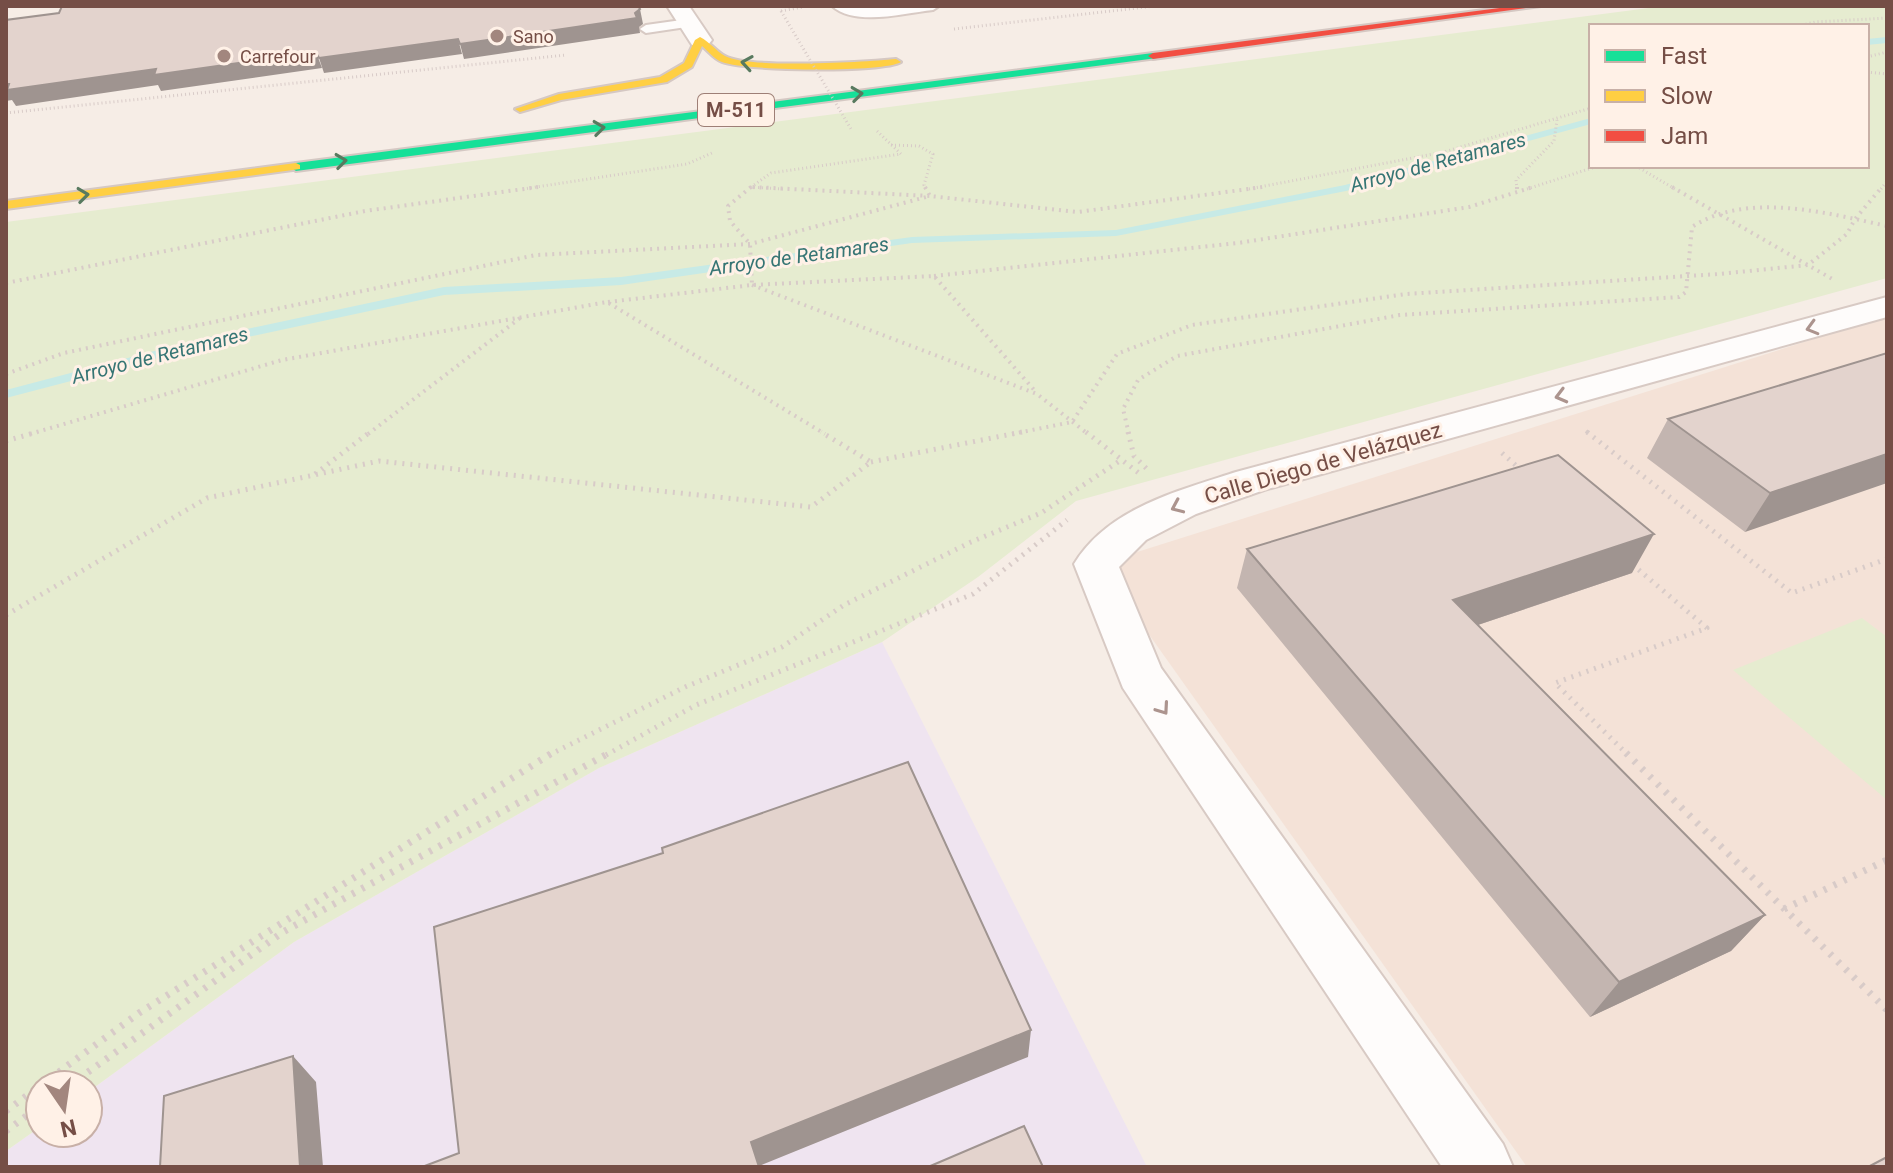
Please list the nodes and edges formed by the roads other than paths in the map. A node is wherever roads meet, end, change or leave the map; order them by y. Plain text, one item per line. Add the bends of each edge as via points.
1 (838, 6) edge
2 (933, 6) edge
3 (1536, 6) edge
4 (689, 23) edge
5 (646, 29) dead end
6 (916, 60) dead end
7 (852, 67) junction
8 (745, 85) dead end
9 (670, 95) dead end
10 (6, 205) edge
11 (1886, 308) edge
12 (1480, 1167) edge

1 - 2 lane via 867,12
10 -> 3 highway, M-511
4 - 5 lane
7 -> 4 highway via 756,66 723,59
4 - 9 highway, M-511 via 688,65 663,80 512,110
6 - 7 highway, M-511
7 - 8 highway, M-511 via 836,74
11 -> 12 street, Calle Diego de Velázquez via 1250,481 1182,504 1131,530 1096,564 1140,675

